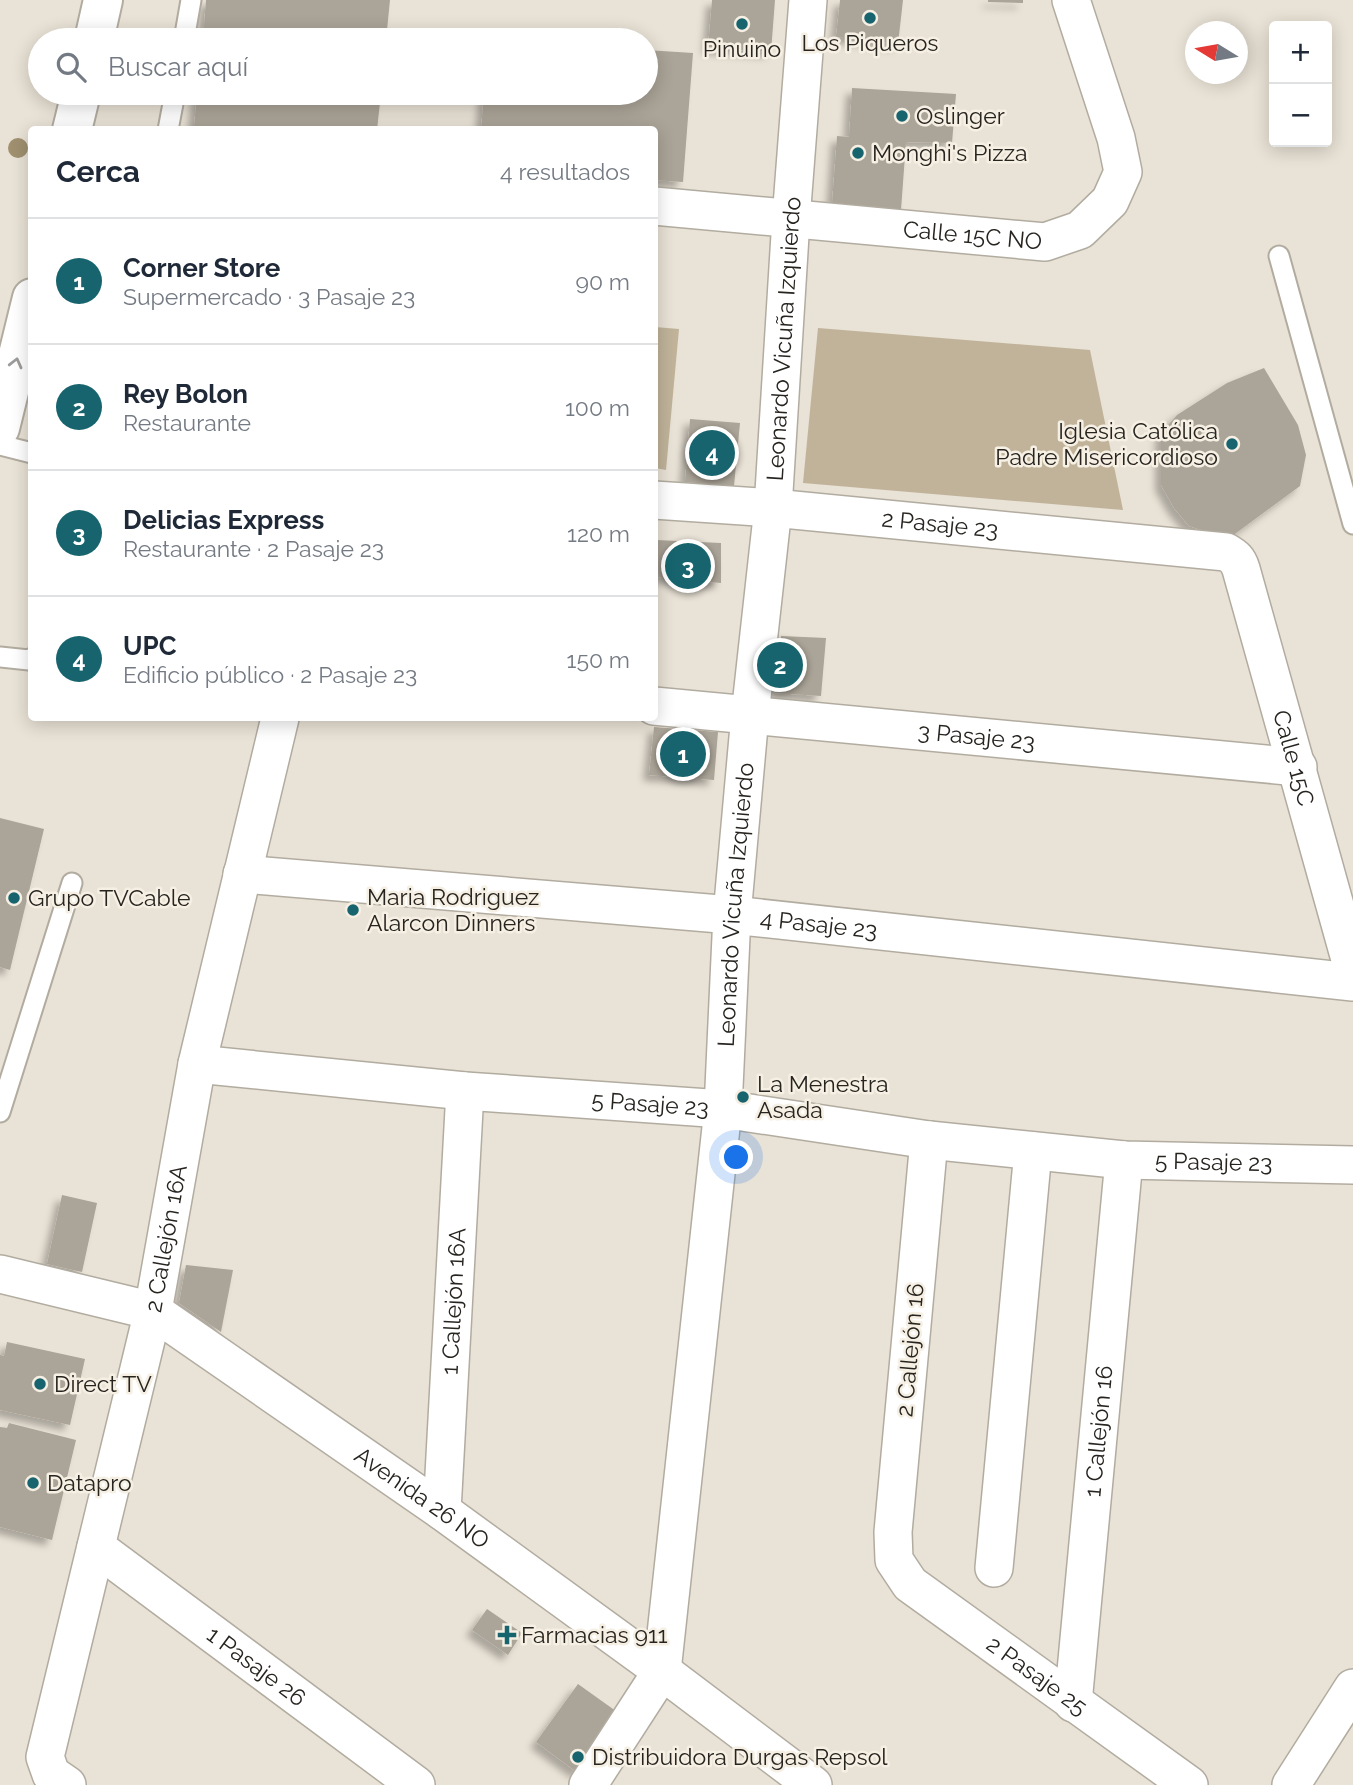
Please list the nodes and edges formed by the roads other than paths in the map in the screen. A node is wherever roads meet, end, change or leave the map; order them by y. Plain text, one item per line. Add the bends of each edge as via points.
1 (103, 0) edge
2 (191, 0) edge
3 (808, 0) edge
4 (1071, 0) edge
5 (97, 28) edge
6 (186, 28) edge
7 (78, 105) edge
8 (173, 105) edge
9 (73, 126) edge
10 (169, 126) edge
11 (658, 206) edge
12 (791, 219) junction
13 (1279, 256) dead end
14 (28, 314) edge
15 (0, 428) edge
16 (0, 445) edge
17 (28, 452) edge
18 (658, 500) edge
19 (773, 508) junction
20 (1353, 524) edge
21 (1226, 552) joint
22 (0, 657) edge
23 (28, 660) edge
24 (658, 706) edge
25 (750, 715) junction
26 (278, 721) edge
27 (1298, 767) junction
28 (242, 874) junction
29 (72, 883) dead end
30 (732, 915) junction
31 (1353, 970) edge
32 (1353, 982) edge
33 (197, 1064) junction
34 (465, 1091) junction
35 (723, 1109) junction
36 (0, 1112) edge
37 (929, 1140) junction
38 (1033, 1151) junction
39 (1124, 1160) junction
40 (1353, 1165) edge
41 (0, 1274) edge
42 (153, 1311) junction
43 (442, 1511) junction
44 (96, 1546) junction
45 (894, 1559) joint
46 (995, 1568) dead end
47 (662, 1671) junction
48 (1353, 1688) edge
49 (1073, 1703) junction
50 (67, 1785) edge
51 (416, 1785) edge
52 (587, 1785) edge
53 (813, 1785) edge
54 (1189, 1785) edge
55 (1291, 1785) edge

1 - 5 main road
2 - 6 lane
3 - 12 street, Leonardo Vicuña Izquierdo
4 - 12 street, Calle 15C NO via 1123,172 1110,201 1080,230 1045,242
7 - 9 main road
8 - 10 lane
11 - 12 street, Calle 15C NO
12 - 19 street, Leonardo Vicuña Izquierdo
13 - 20 lane
15 -> 14 main road
16 - 17 lane
18 - 19 street, 2 Pasaje 23
19 - 21 street, 2 Pasaje 23
19 - 25 street, Leonardo Vicuña Izquierdo
21 - 27 street, Calle 15C via 1238,561
22 - 23 lane
24 - 25 street, 3 Pasaje 23
25 - 27 street, 3 Pasaje 23
25 - 30 street, Leonardo Vicuña Izquierdo
26 - 28 street, 2 Callejón 16A
27 - 31 street, Calle 15C
28 - 30 street, 4 Pasaje 23
28 - 33 street, 2 Callejón 16A
29 - 36 lane
30 - 32 street, 4 Pasaje 23
30 - 35 street, Leonardo Vicuña Izquierdo
33 - 34 street, 5 Pasaje 23
33 - 42 street, 2 Callejón 16A
34 - 35 street, 5 Pasaje 23
34 - 43 street, 1 Callejón 16A
35 - 37 street, 5 Pasaje 23
35 - 47 street, Leonardo Vicuña Izquierdo
37 - 38 street, 5 Pasaje 23
37 - 45 street, 2 Callejón 16
38 - 39 street, 5 Pasaje 23
38 - 46 street
39 - 40 street, 5 Pasaje 23
39 - 49 street, 1 Callejón 16
41 - 42 street, Avenida 26 NO
42 - 43 street, Avenida 26 NO
42 - 44 street, 2 Callejón 16A
43 - 47 street, Avenida 26 NO
44 - 50 street, 2 Callejón 16A via 45,1757 51,1774
44 - 51 street, 1 Pasaje 26
45 - 49 street, 2 Pasaje 25 via 910,1584
47 - 52 street, Leonardo Vicuña Izquierdo
47 - 53 street, Avenida 26 NO
48 - 55 street
49 - 54 street, 2 Pasaje 25

